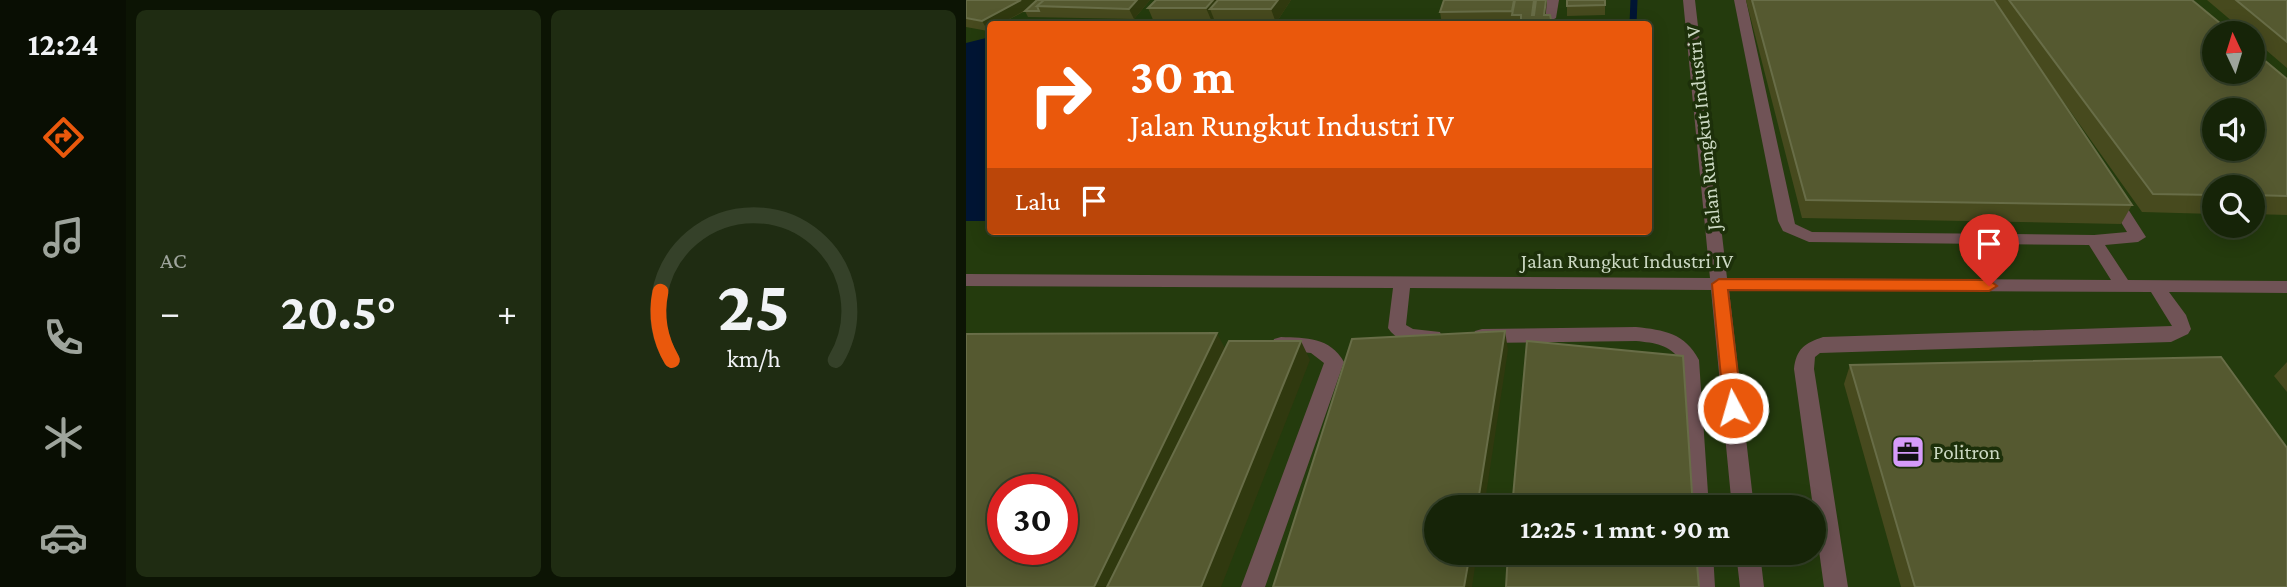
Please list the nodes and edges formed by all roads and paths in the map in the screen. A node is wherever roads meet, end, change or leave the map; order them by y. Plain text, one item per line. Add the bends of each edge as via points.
1 (1553, 0) edge
2 (1689, 0) edge
3 (1740, 0) edge
4 (1550, 18) edge
5 (2104, 181) edge
6 (2094, 240) junction
7 (966, 280) edge
8 (1402, 283) junction
9 (1719, 284) junction
10 (2156, 286) junction
11 (2124, 287) junction
12 (2287, 287) edge
13 (1267, 344) edge
14 (1697, 495) edge
15 (1742, 495) edge
16 (1702, 565) edge
17 (1749, 565) edge
18 (1253, 587) edge
19 (1703, 587) edge
20 (1752, 587) edge
21 (1836, 587) edge

1 - 4 street
2 - 9 street, Jalan Rungkut Industri V
3 - 6 street via 1786,220 1796,231 1809,237
5 - 6 street via 2138,237
6 - 11 street
7 - 8 street, Jalan Rungkut Industri IV
8 - 9 street, Jalan Rungkut Industri IV
8 - 14 street via 1397,328 1410,336 1636,334 1665,337 1682,348 1690,360
9 - 11 street, Jalan Rungkut Industri IV
9 - 15 street, Jalan Rungkut Industri V
10 - 11 street, Jalan Rungkut Industri IV
10 - 12 street, Jalan Rungkut Industri IV
10 - 21 street via 2180,320 2182,329 2171,335 1823,344 1809,349 1804,369
13 - 18 street via 1325,349 1334,362
16 - 19 street
17 - 20 street

